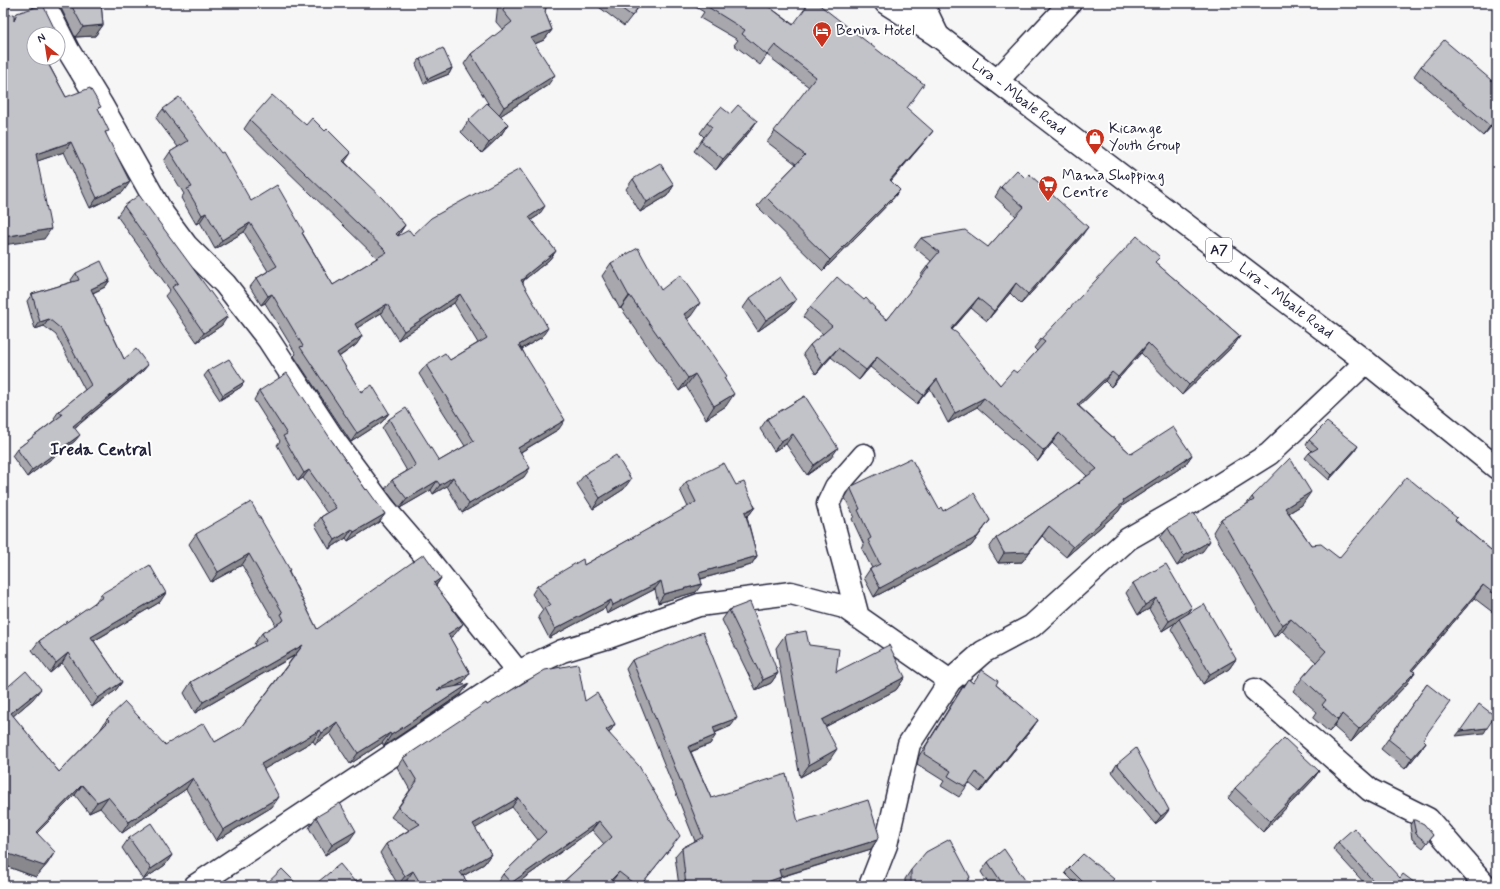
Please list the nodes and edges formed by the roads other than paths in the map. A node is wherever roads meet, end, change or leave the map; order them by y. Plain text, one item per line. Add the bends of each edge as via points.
1 (44, 3) edge
2 (886, 3) edge
3 (922, 3) edge
4 (1070, 3) edge
5 (938, 36) junction
6 (997, 81) junction
7 (1366, 362) junction
8 (864, 455) dead end
9 (1497, 468) edge
10 (858, 617) junction
11 (518, 672) junction
12 (950, 681) junction
13 (1254, 690) dead end
14 (195, 886) edge
15 (870, 886) edge
16 (1486, 886) edge

1 - 11 street via 68,50 163,214 186,245 225,284 268,339 336,443 406,535
2 - 5 street, A7
3 - 5 street, A7
4 - 6 street
5 - 6 street, Lira - Mbale Road / A7
6 - 7 street, Lira - Mbale Road / A7
7 - 9 street, Lira - Mbale Road / A7
7 - 12 street via 1269,454 1128,539 1032,626 983,652
8 - 10 street via 836,487 828,504
10 - 11 street via 844,607 791,593 699,605 562,651
10 - 12 street
11 - 14 street
12 - 15 street via 909,744 886,845
13 - 16 street via 1370,790 1428,818

